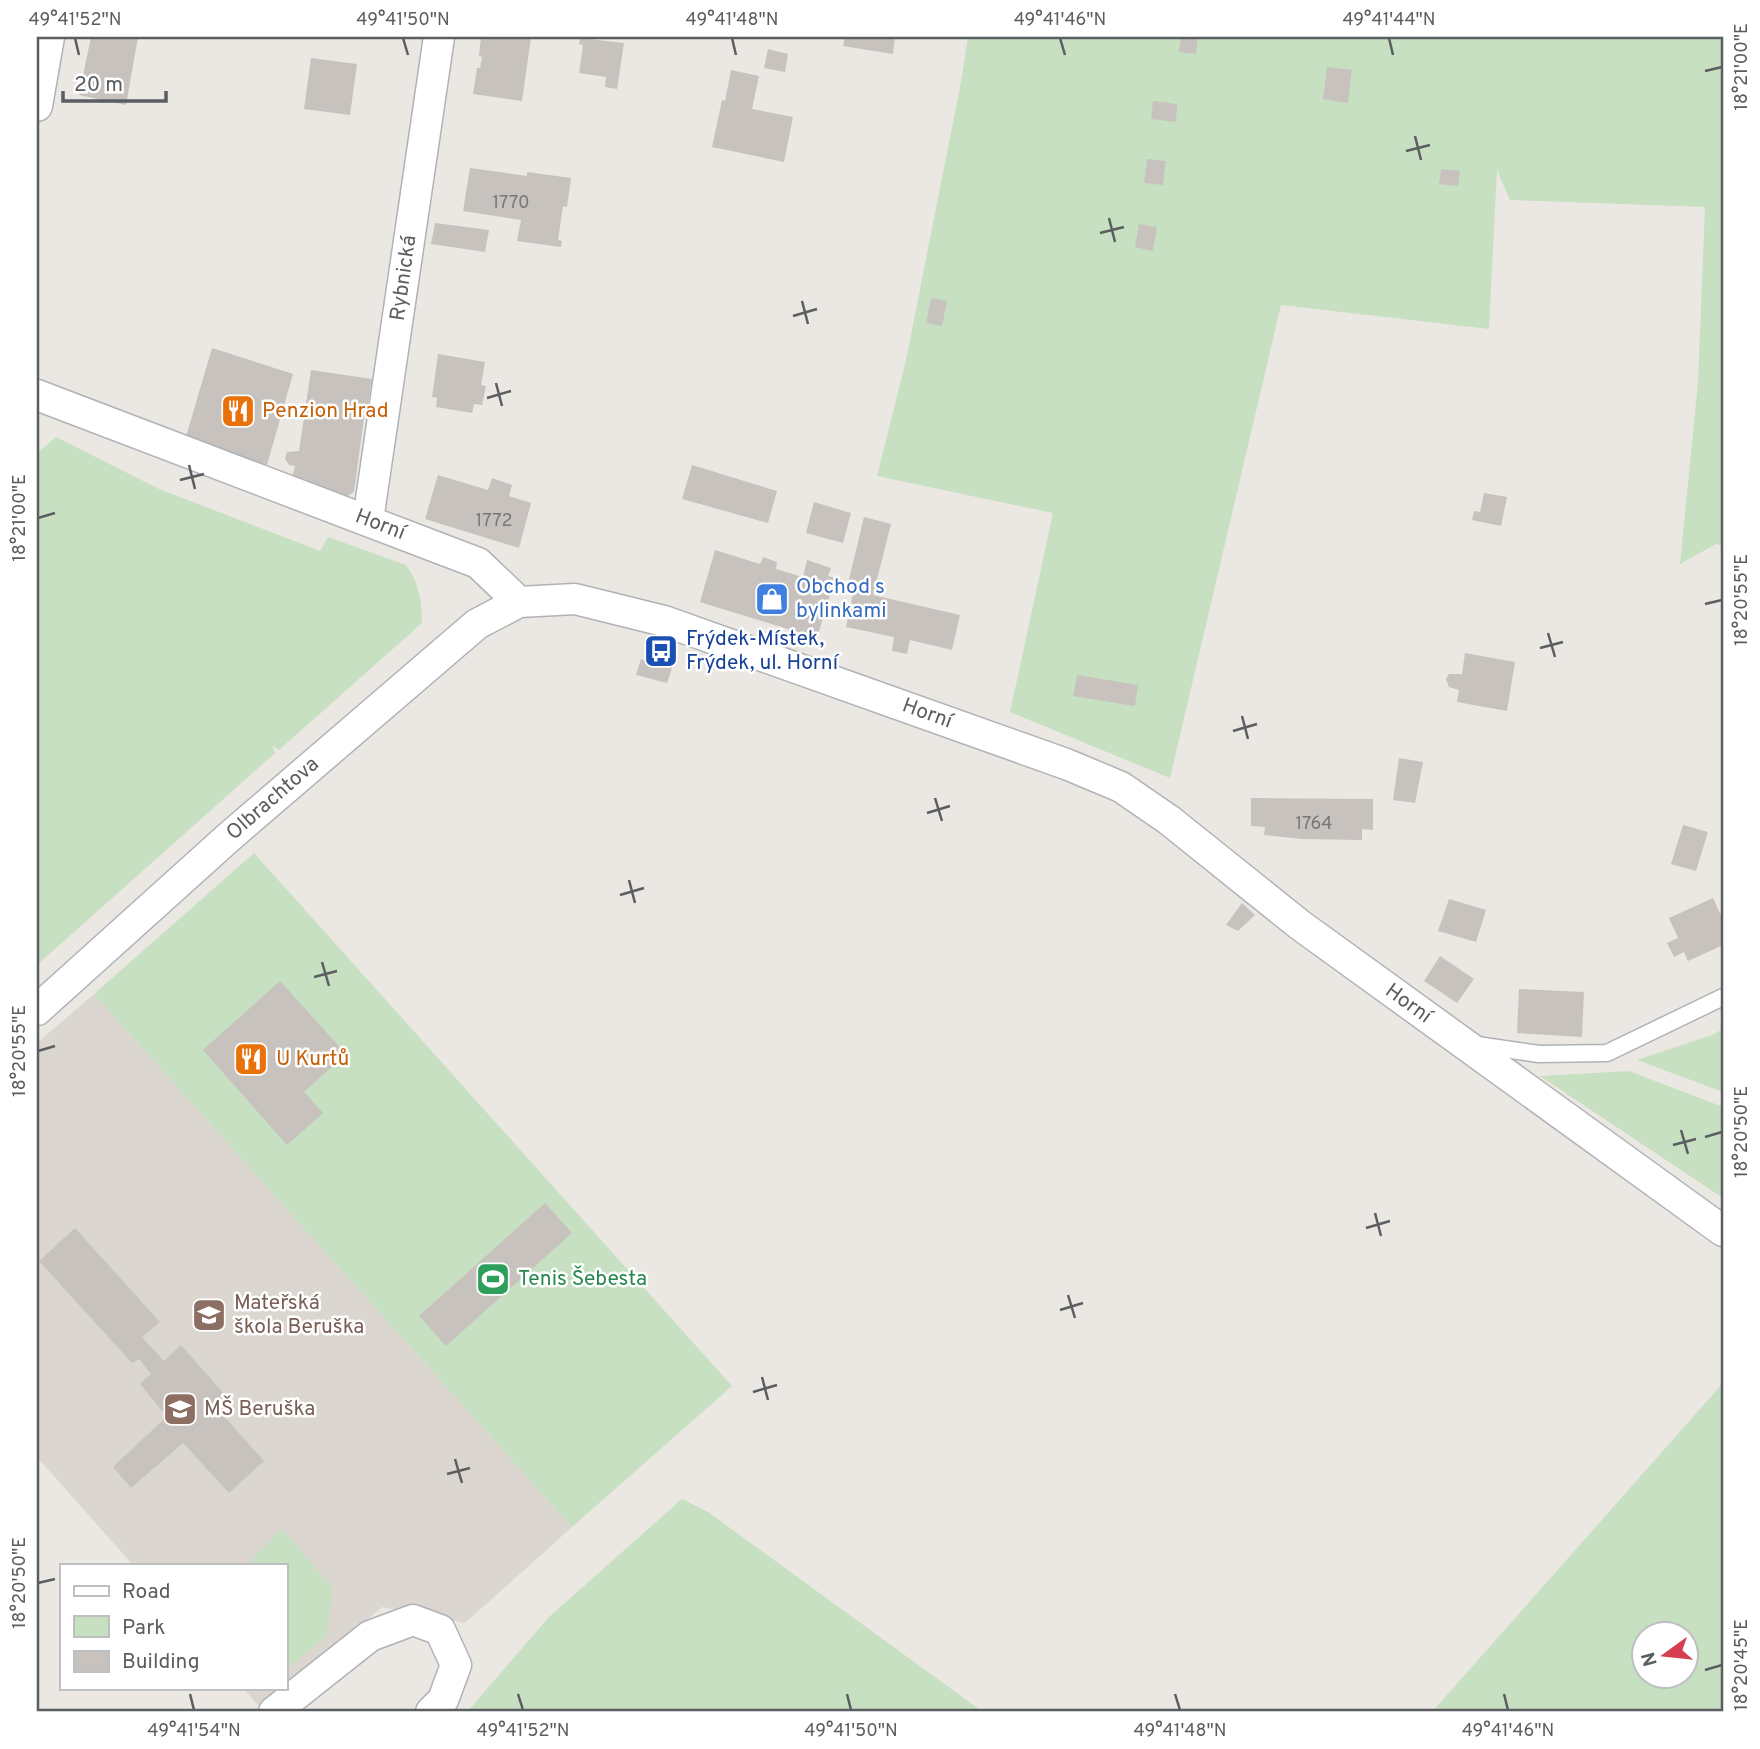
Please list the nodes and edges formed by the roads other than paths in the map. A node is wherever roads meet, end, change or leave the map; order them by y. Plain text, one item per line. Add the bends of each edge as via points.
1 (49, 37) edge
2 (439, 37) edge
3 (37, 106) edge
4 (37, 395) edge
5 (368, 520) junction
6 (519, 602) junction
7 (1723, 997) edge
8 (37, 1010) edge
9 (1462, 1043) junction
10 (1723, 1231) edge
11 (274, 1712) edge
12 (431, 1712) edge

1 - 3 street
2 - 5 street, Rybnická
4 - 5 street, Horní
5 - 6 street, Horní via 478,563
6 - 8 street, Olbrachtova via 477,624 439,656
6 - 9 street, Horní via 575,598 664,621 1053,759 1121,788
7 - 9 lane via 1607,1053 1539,1054
9 - 10 street, Horní
11 - 12 street via 370,1636 413,1620 440,1630 456,1665 443,1700

